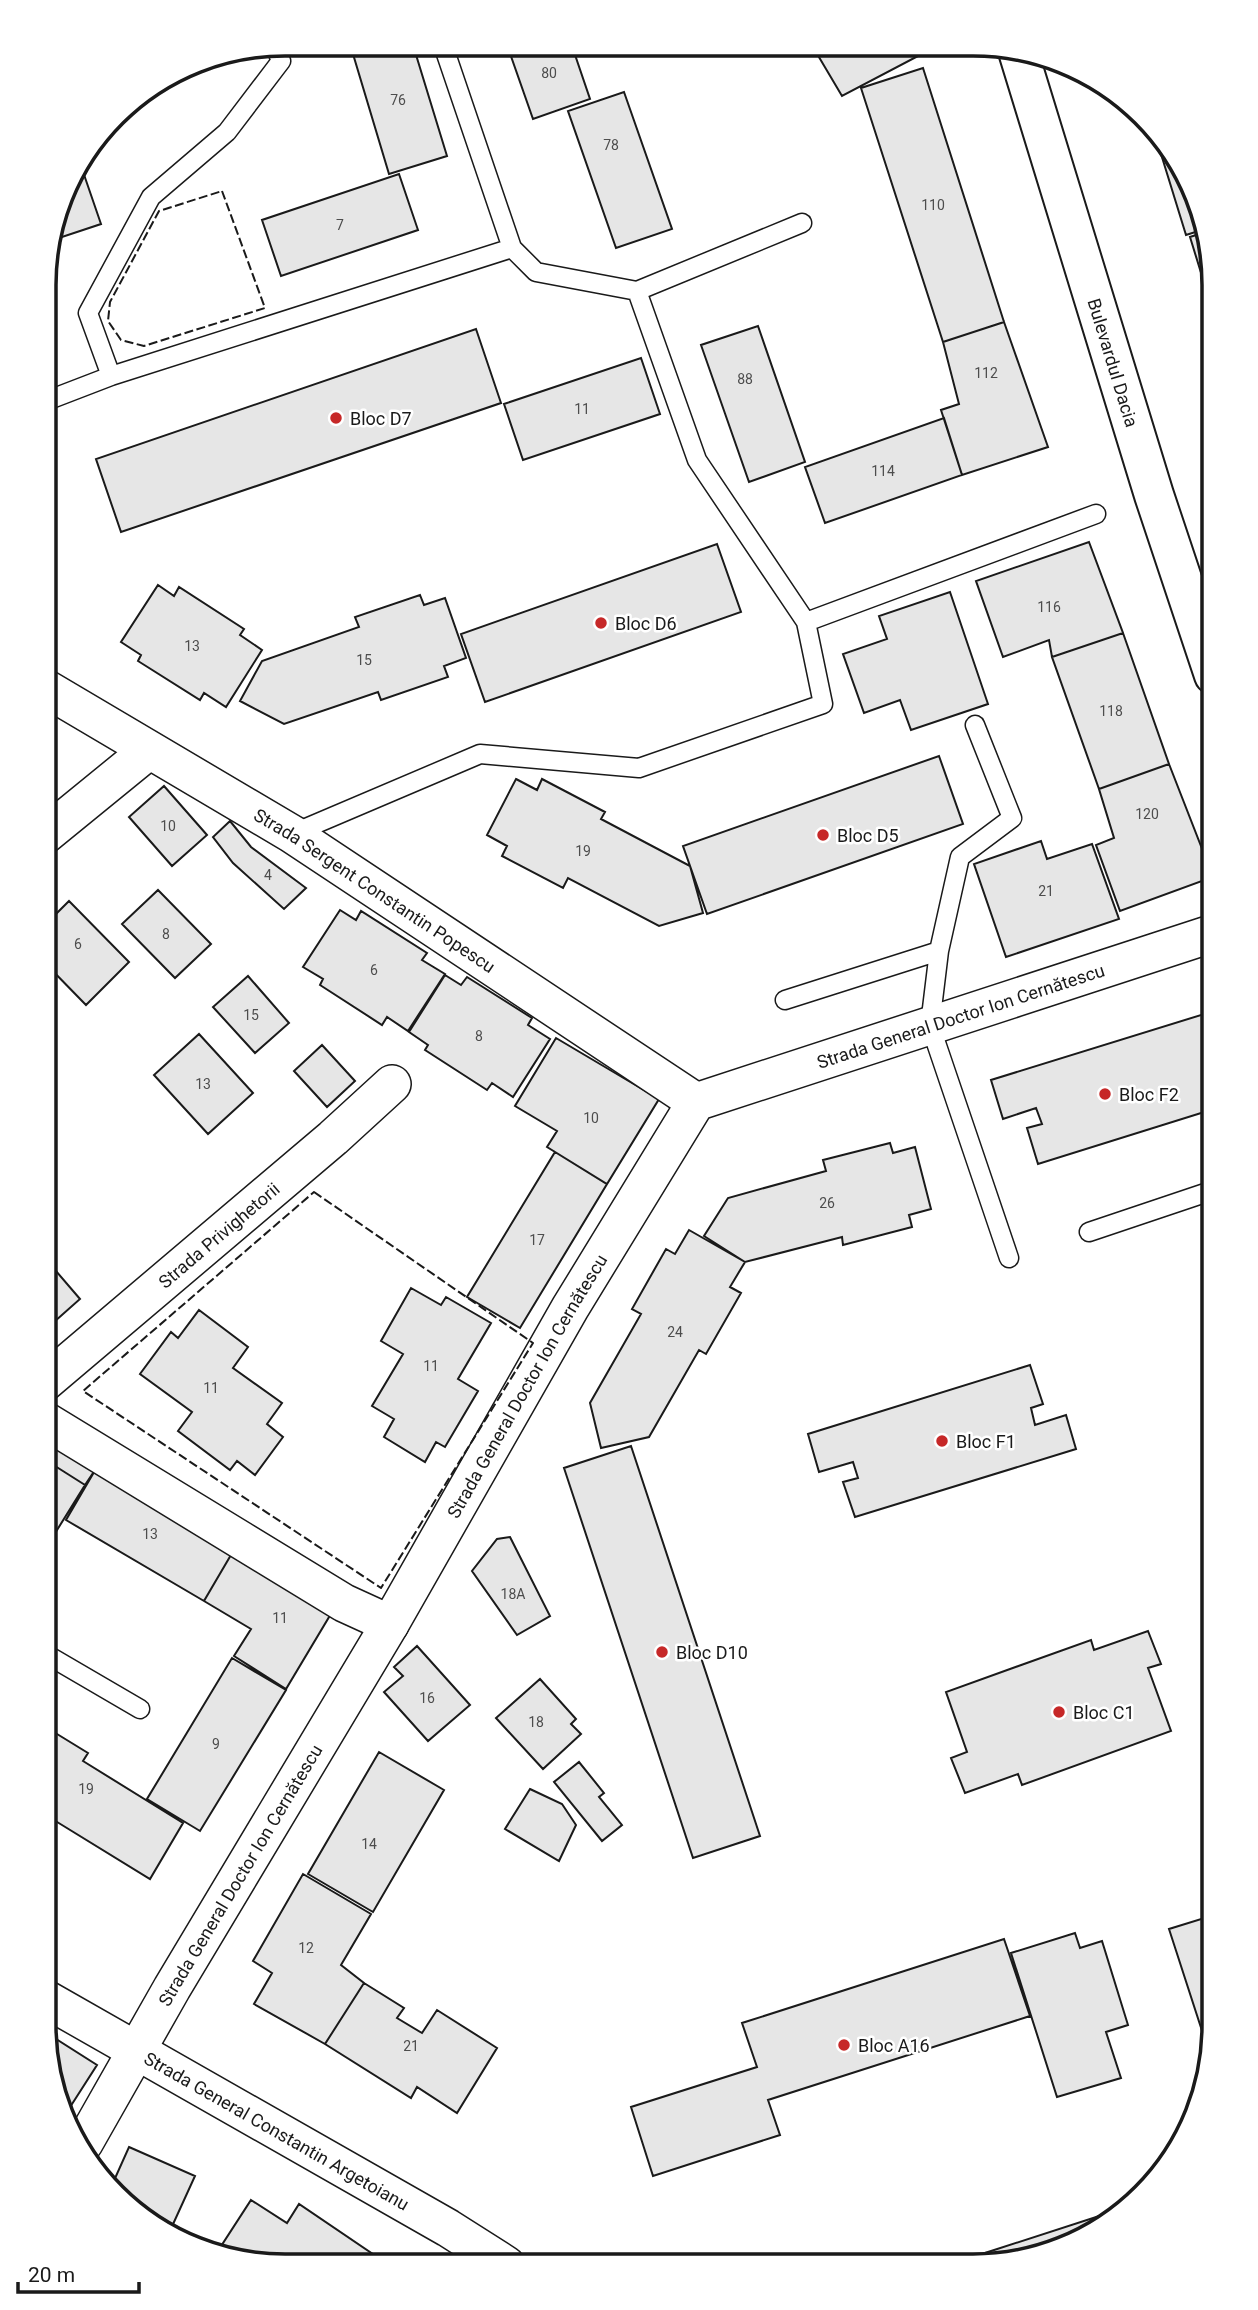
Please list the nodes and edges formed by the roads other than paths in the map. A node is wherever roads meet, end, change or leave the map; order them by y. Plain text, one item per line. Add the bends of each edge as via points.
1 (279, 56) edge
2 (447, 56) edge
3 (1021, 61) edge
4 (802, 223) dead end
5 (512, 248) junction
6 (637, 291) junction
7 (111, 376) junction
8 (56, 397) edge
9 (1096, 514) dead end
10 (806, 622) junction
11 (1202, 638) edge
12 (56, 695) edge
13 (975, 725) dead end
14 (148, 751) junction
15 (56, 826) edge
16 (292, 834) junction
17 (1202, 937) edge
18 (939, 951) junction
19 (785, 1000) dead end
20 (930, 1026) junction
21 (392, 1084) dead end
22 (696, 1102) junction
23 (1202, 1194) edge
24 (1088, 1232) dead end
25 (1009, 1258) dead end
26 (56, 1373) edge
27 (56, 1427) edge
28 (390, 1623) junction
29 (56, 1660) edge
30 (139, 1709) dead end
31 (56, 2005) edge
32 (137, 2052) junction
33 (87, 2138) edge
34 (488, 2254) edge

1 - 7 lane via 281,61 226,131 151,197 88,313
2 - 5 lane
3 - 11 main road, Bulevardul Dacia
4 - 6 lane
5 - 6 lane via 536,272
5 - 7 lane
6 - 10 lane via 697,460
7 - 8 lane
9 - 10 lane
10 - 16 lane via 823,704 639,768 480,754
12 - 14 street, Strada Sergent Constantin Popescu
13 - 18 lane via 1013,818 960,857
14 - 15 street
14 - 16 street, Strada Sergent Constantin Popescu
16 - 22 street, Strada Sergent Constantin Popescu
17 - 20 street, Strada General Doctor Ion Cernătescu
18 - 19 lane
18 - 20 lane
20 - 22 street, Strada General Doctor Ion Cernătescu
20 - 25 lane
21 - 26 street, Strada Privighetorii
22 - 28 street, Strada General Doctor Ion Cernătescu via 570,1308
23 - 24 lane
27 - 28 street via 344,1603
28 - 32 street, Strada General Doctor Ion Cernătescu
29 - 30 lane
31 - 32 street, Strada General Constantin Argetoianu
32 - 33 street, Strada General Doctor Ion Cernătescu
32 - 34 street, Strada General Constantin Argetoianu

